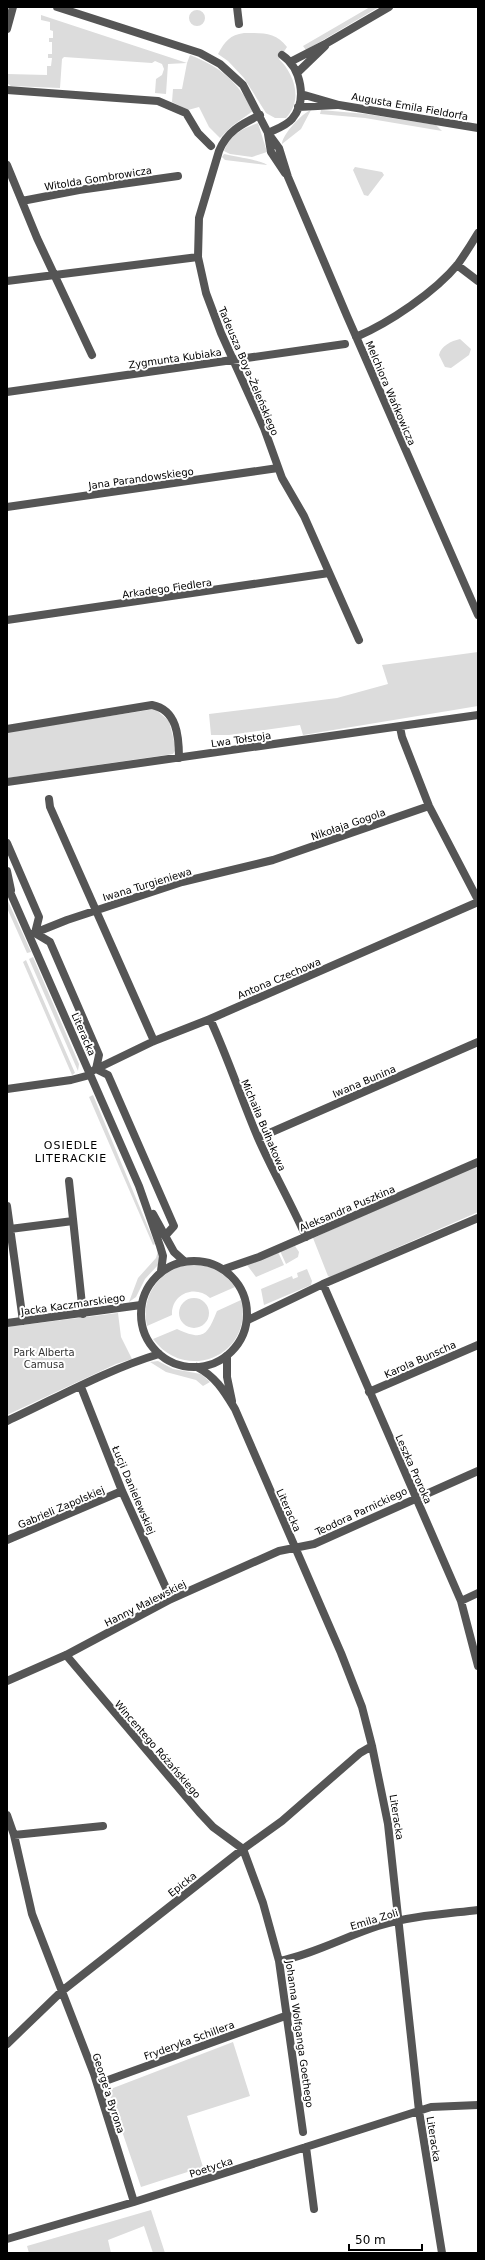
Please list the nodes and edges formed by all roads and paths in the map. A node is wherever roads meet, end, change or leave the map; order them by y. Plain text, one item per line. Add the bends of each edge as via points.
1 (13, 7) edge
2 (57, 7) edge
3 (237, 7) edge
4 (389, 7) edge
5 (238, 24) dead end
6 (7, 30) edge
7 (327, 43) junction
8 (282, 55) dead end
9 (290, 62) junction
10 (297, 73) junction
11 (7, 90) edge
12 (301, 94) junction
13 (339, 105) junction
14 (298, 107) junction
15 (260, 115) junction
16 (478, 128) edge
17 (268, 133) junction
18 (211, 146) dead end
19 (7, 165) edge
20 (178, 176) dead end
21 (22, 201) junction
22 (478, 233) edge
23 (198, 257) junction
24 (457, 265) junction
25 (55, 274) junction
26 (7, 281) edge
27 (478, 281) edge
28 (356, 337) junction
29 (345, 344) dead end
30 (92, 355) dead end
31 (233, 360) junction
32 (7, 392) edge
33 (278, 468) junction
34 (7, 507) edge
35 (329, 573) junction
36 (478, 615) edge
37 (7, 620) edge
38 (359, 640) dead end
39 (478, 715) edge
40 (400, 727) junction
41 (7, 729) edge
42 (179, 758) junction
43 (7, 782) edge
44 (49, 799) dead end
45 (428, 806) junction
46 (7, 843) edge
47 (273, 860) joint
48 (7, 871) edge
49 (9, 888) edge
50 (478, 901) edge
51 (96, 910) junction
52 (33, 934) junction
53 (210, 1019) junction
54 (154, 1041) junction
55 (478, 1042) edge
56 (92, 1072) junction
57 (7, 1089) edge
58 (258, 1138) junction
59 (478, 1162) edge
60 (69, 1181) dead end
61 (139, 1186) junction
62 (7, 1206) edge
63 (478, 1218) edge
64 (73, 1221) junction
65 (10, 1229) junction
66 (165, 1236) junction
67 (306, 1237) junction
68 (184, 1261) junction
69 (224, 1269) junction
70 (161, 1271) junction
71 (323, 1284) junction
72 (141, 1305) junction
73 (83, 1314) junction
74 (248, 1320) junction
75 (23, 1321) junction
76 (7, 1323) edge
77 (478, 1345) edge
78 (159, 1354) junction
79 (227, 1356) junction
80 (197, 1367) junction
81 (81, 1387) junction
82 (369, 1392) junction
83 (235, 1409) junction
84 (7, 1421) edge
85 (478, 1471) edge
86 (122, 1491) junction
87 (416, 1497) junction
88 (7, 1540) edge
89 (294, 1547) junction
90 (478, 1593) edge
91 (171, 1599) junction
92 (461, 1600) junction
93 (66, 1656) junction
94 (478, 1666) edge
95 (7, 1681) edge
96 (372, 1746) junction
97 (7, 1815) edge
98 (103, 1826) dead end
99 (14, 1835) junction
100 (242, 1849) junction
101 (478, 1910) edge
102 (400, 1920) junction
103 (279, 1961) junction
104 (62, 1991) junction
105 (288, 2014) junction
106 (7, 2044) edge
107 (97, 2084) junction
108 (478, 2105) edge
109 (419, 2111) junction
110 (303, 2132) dead end
111 (306, 2147) junction
112 (134, 2202) junction
113 (314, 2209) dead end
114 (7, 2239) edge
115 (442, 2253) edge

1 - 6 street
2 - 15 street, Melchiora Wańkowicza via 191,50 214,60 243,85
3 - 5 street
4 - 7 street
7 - 9 street
7 - 10 street
8 - 9 street
9 - 10 street
10 - 12 street
11 - 18 street via 158,101 186,113 198,133
12 - 13 street, Augusta Emila Fieldorfa
12 - 14 street
13 - 14 street, Augusta Emila Fieldorfa
13 - 16 street, Augusta Emila Fieldorfa
14 - 17 street via 288,122
15 - 17 street, Melchiora Wańkowicza
15 - 23 street, Tadeusza Boya-Żeleńskiego via 232,131 223,141 199,218
17 - 28 street, Melchiora Wańkowicza via 271,152 288,177
19 - 21 street
20 - 21 street, Witolda Gombrowicza
21 - 25 street
22 - 24 street
23 - 25 street
23 - 31 street, Tadeusza Boya-Żeleńskiego via 211,308
24 - 27 street
24 - 28 street via 390,321
25 - 26 street
25 - 30 street
28 - 36 street, Melchiora Wańkowicza
29 - 31 street, Zygmunta Kubiaka
31 - 32 street, Zygmunta Kubiaka
31 - 33 street, Tadeusza Boya-Żeleńskiego via 264,428
33 - 34 street, Jana Parandowskiego
33 - 35 street, Tadeusza Boya-Żeleńskiego via 304,516
35 - 37 street, Arkadego Fiedlera
35 - 38 street, Tadeusza Boya-Żeleńskiego
39 - 40 street, Lwa Tołstoja
40 - 42 street, Lwa Tołstoja
40 - 45 street
41 - 42 street via 152,705 166,710 175,722
42 - 43 street, Lwa Tołstoja
44 - 51 street via 50,807
45 - 47 street, Nikołaja Gogola
45 - 50 street
46 - 52 street via 39,917
47 - 51 street, Iwana Turgieniewa via 182,882
48 - 49 street, Literacka
49 - 52 street, Literacka
50 - 53 street, Antona Czechowa
51 - 52 street, Iwana Turgieniewa
51 - 54 street
52 - 56 street, Literacka
52 - 56 street via 50,942 99,1054
53 - 54 street, Antona Czechowa
53 - 58 street, Michaiła Bułhakowa via 230,1063 234,1081
54 - 56 street, Antona Czechowa
55 - 58 street, Iwana Bunina
56 - 57 street, Antona Czechowa via 71,1080
56 - 61 street, Literacka
56 - 66 street via 108,1075 174,1226
58 - 67 street, Michaiła Bułhakowa via 280,1188 290,1200
59 - 67 street, Aleksandra Puszkina
60 - 64 street
61 - 66 street, Literacka
61 - 70 street, Literacka via 160,1246 163,1262
62 - 65 street
63 - 71 street
64 - 65 street
64 - 73 street
65 - 75 street
66 - 68 street, Literacka via 174,1252
67 - 69 street, Aleksandra Puszkina
68 - 69 street via 198,1260
68 - 70 street
69 - 74 street via 243,1291 248,1307
70 - 72 street via 148,1286
71 - 74 street
71 - 82 street, Leszka Proroka
72 - 73 street, Jacka Kaczmarskiego
72 - 78 street via 143,1330
73 - 75 street, Jacka Kaczmarskiego
74 - 79 street via 237,1346
75 - 76 street, Jacka Kaczmarskiego
77 - 82 street, Karola Bunscha
78 - 80 street via 171,1362
78 - 81 street via 96,1377
79 - 80 street via 218,1362
79 - 83 street, Literacka via 227,1377
80 - 83 street, Literacka via 218,1382
81 - 84 street
81 - 86 street, Łucji Danielewskiej
82 - 87 street, Leszka Proroka
83 - 89 street, Literacka
85 - 87 street, Teodora Parnickiego
86 - 88 street, Gabrieli Zapolskiej
86 - 91 street, Łucji Danielewskiej
87 - 89 street, Teodora Parnickiego via 314,1544
87 - 92 street, Leszka Proroka
89 - 91 street, Hanny Malewskiej via 279,1551
89 - 96 street, Literacka via 341,1652 362,1707
90 - 92 street
91 - 93 street, Hanny Malewskiej
92 - 94 street, Leszka Proroka
93 - 95 street, Hanny Malewskiej
93 - 100 street, Wincentego Różańskiego via 199,1812 213,1827
96 - 100 street, Epicka via 360,1753 282,1821
96 - 102 street, Literacka via 388,1824
97 - 99 street, George'a Byrona
98 - 99 street
99 - 104 street, George'a Byrona via 32,1914
100 - 103 street, Johanna Wolfganga Goethego via 263,1903
100 - 104 street, Epicka
101 - 102 street, Emila Zoli
102 - 103 street, Emila Zoli via 355,1934 306,1954
102 - 109 street, Literacka
103 - 105 street, Johanna Wolfganga Goethego
104 - 106 street, Epicka
104 - 107 street, George'a Byrona
105 - 107 street, Fryderyka Schillera
105 - 110 street, Johanna Wolfganga Goethego
107 - 112 street, George'a Byrona
108 - 109 street, Poetycka via 431,2106
109 - 111 street, Poetycka
109 - 115 street, Literacka
111 - 112 street, Poetycka
111 - 113 street
112 - 114 street, Poetycka

